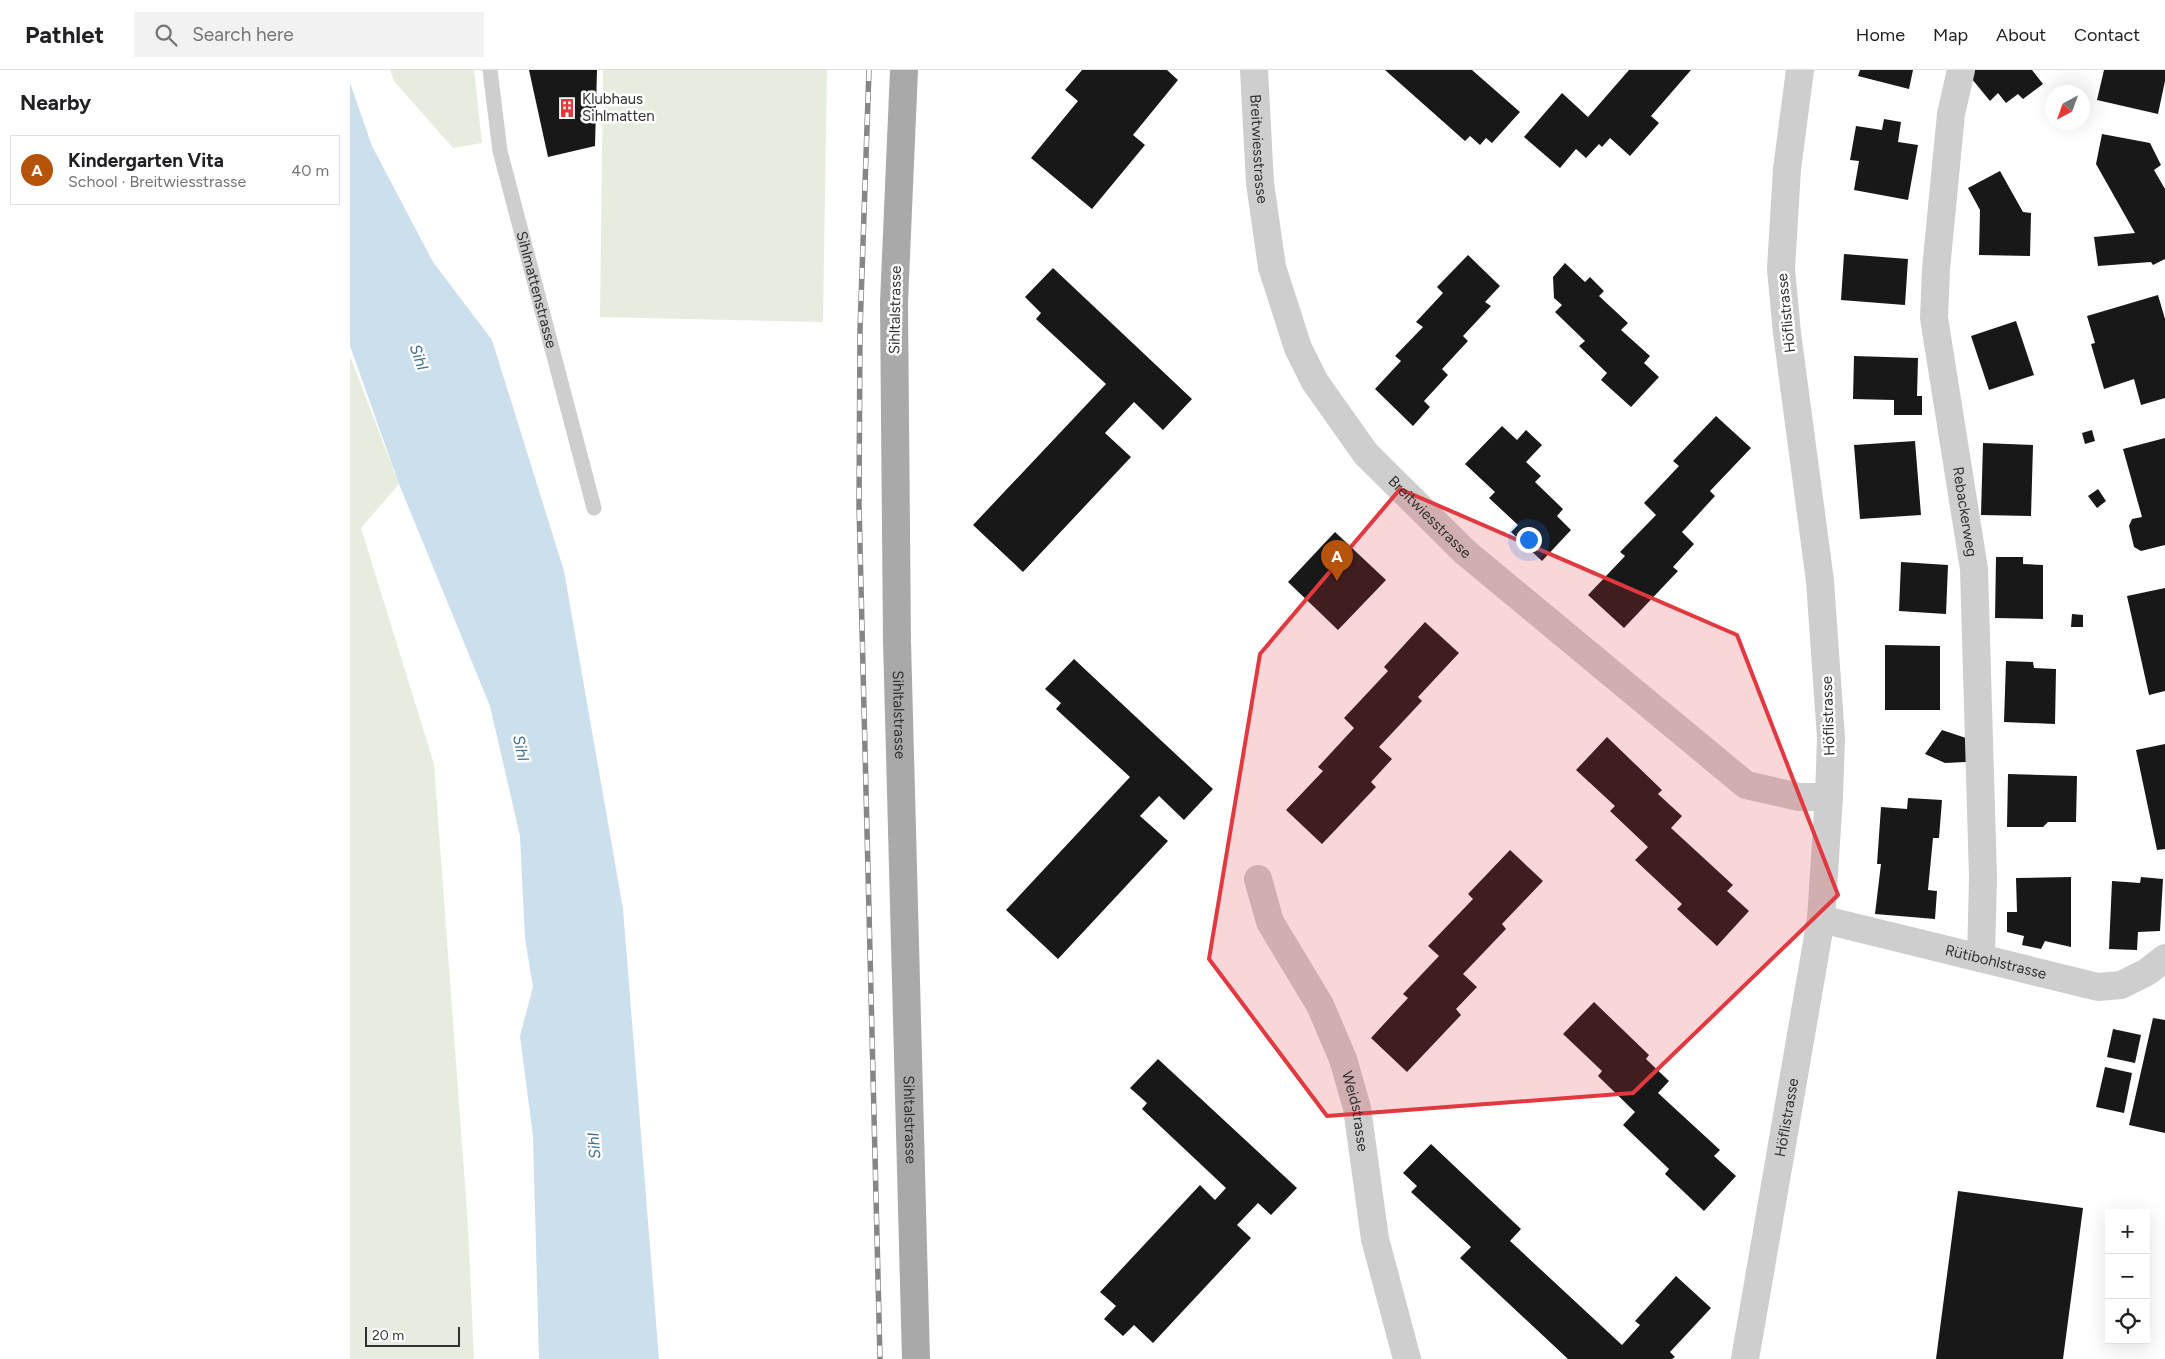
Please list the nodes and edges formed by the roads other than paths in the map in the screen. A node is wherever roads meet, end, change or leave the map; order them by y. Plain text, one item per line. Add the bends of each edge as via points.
1 (490, 70) edge
2 (904, 70) edge
3 (1254, 70) edge
4 (1800, 70) edge
5 (1961, 70) edge
6 (594, 508) dead end
7 (1829, 798) junction
8 (1258, 879) dead end
9 (1821, 919) junction
10 (1981, 958) junction
11 (2165, 958) edge
12 (916, 1359) edge
13 (1407, 1359) edge
14 (1745, 1359) edge

1 - 6 lane, Sihlmattenstrasse via 500,151
2 - 12 main road, Sihltalstrasse via 894,303 897,611
3 - 7 street, Breitwiesstrasse via 1260,183 1272,267 1298,348 1315,382 1366,454 1465,552 1746,785 1799,797
4 - 7 street, Höflistrasse via 1787,170 1781,269 1820,581 1831,738
5 - 10 street, Rebackerweg via 1951,114 1934,318 1974,569 1983,878
7 - 9 street, Höflistrasse
8 - 13 street, Weidstrasse via 1270,922 1320,1005 1343,1059 1357,1108 1375,1239
9 - 10 street, Rütibohlstrasse
9 - 14 street, Höflistrasse
10 - 11 street, Rütibohlstrasse via 2098,987 2121,985 2147,972

